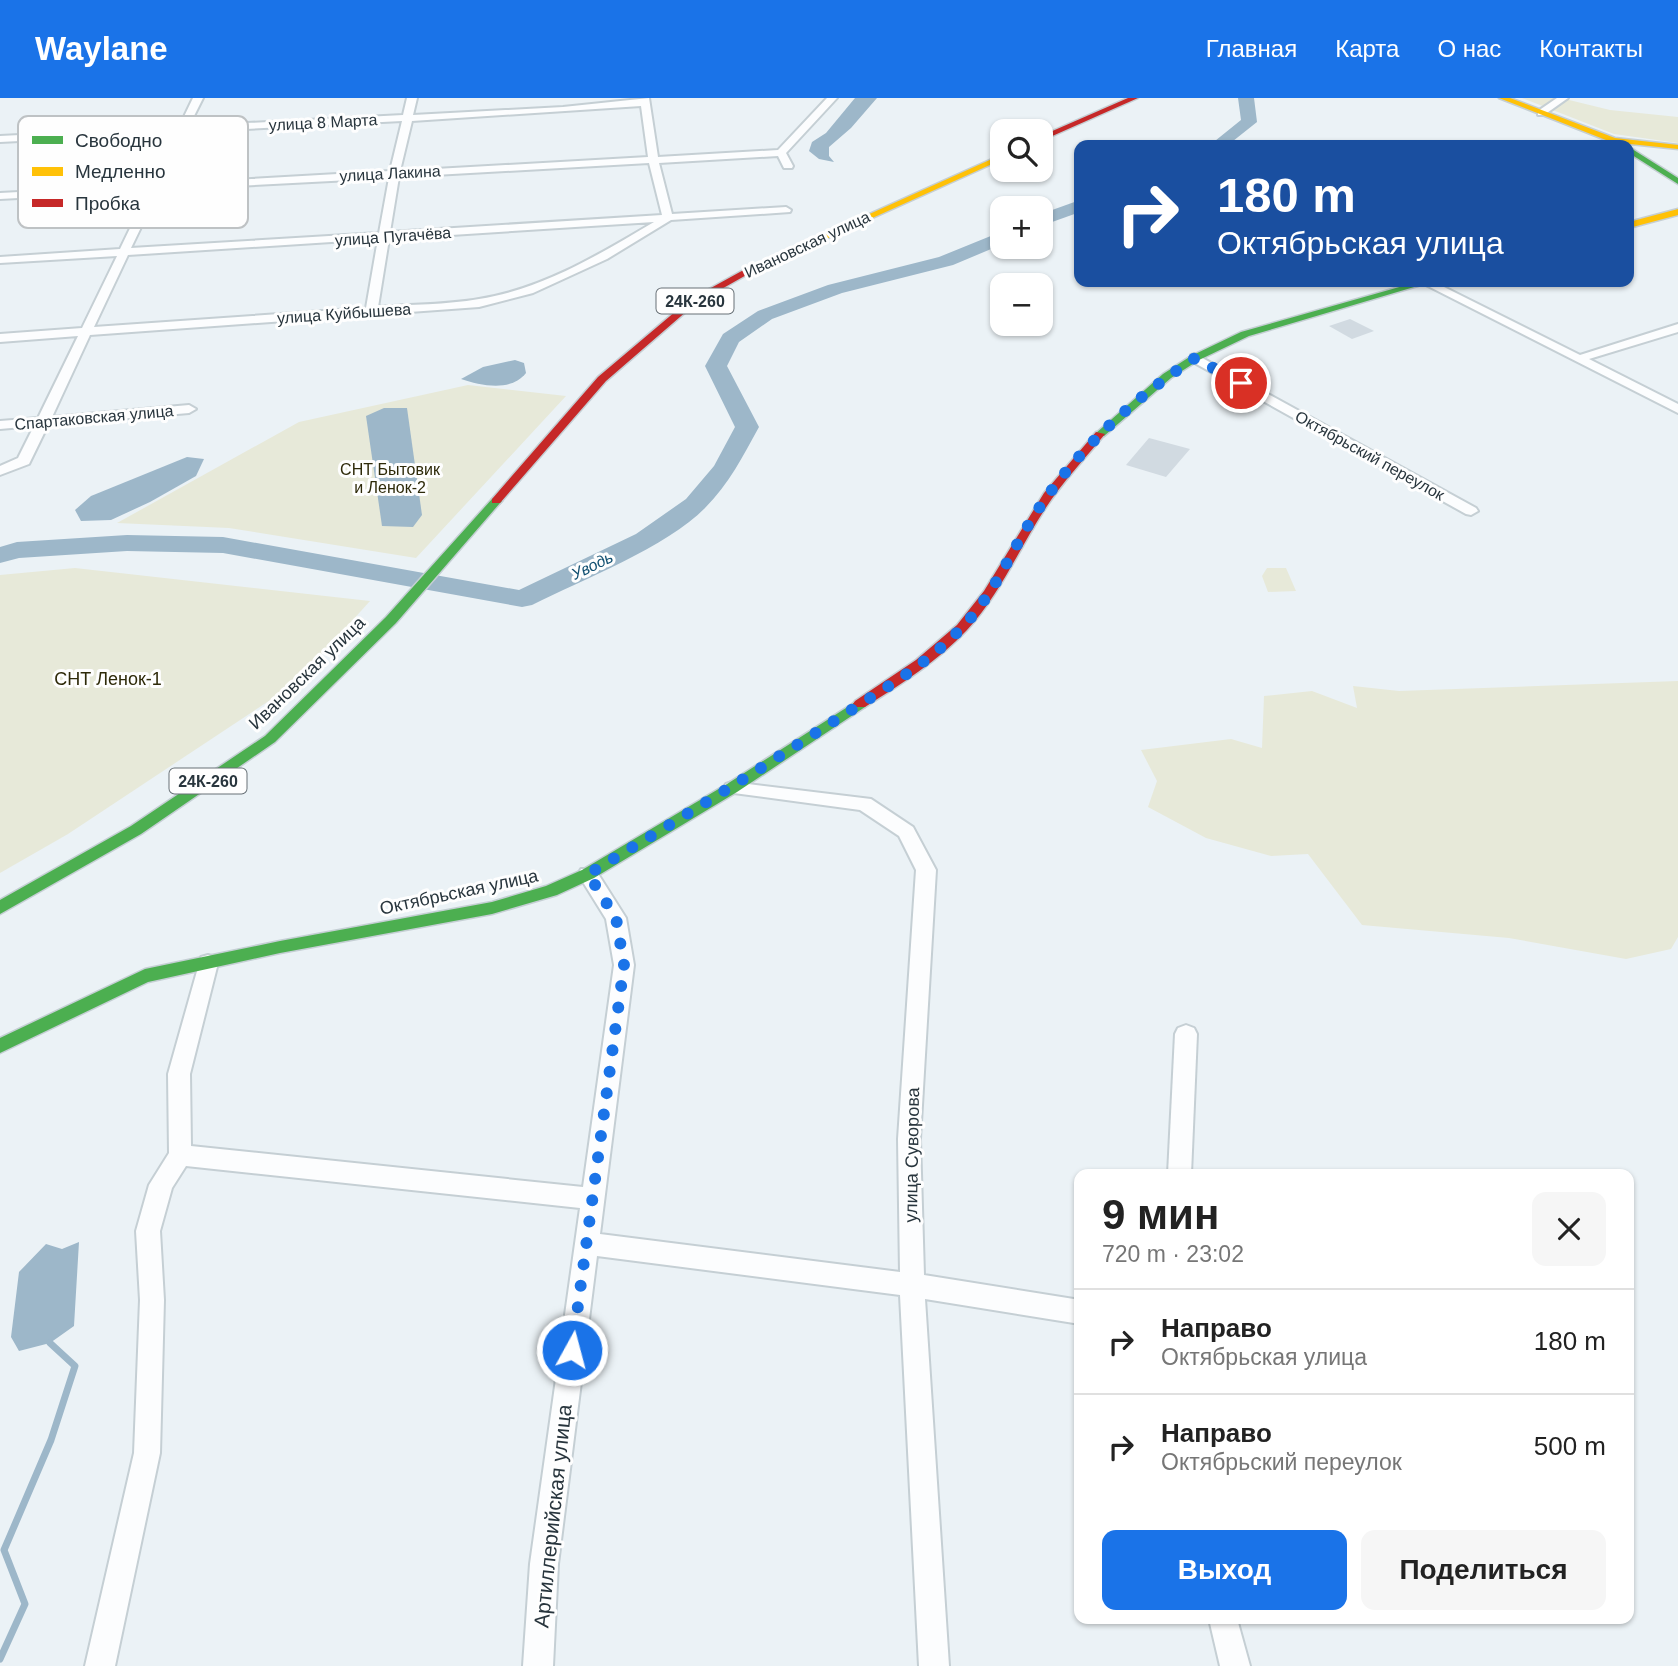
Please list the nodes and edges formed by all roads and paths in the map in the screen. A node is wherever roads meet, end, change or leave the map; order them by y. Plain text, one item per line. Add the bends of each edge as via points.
1 (198, 98) edge
2 (412, 98) edge
3 (832, 98) edge
4 (1134, 98) edge
5 (1503, 98) edge
6 (1563, 98) edge
7 (645, 100) edge
8 (1541, 113) junction
9 (189, 116) edge
10 (406, 117) junction
11 (248, 126) edge
12 (1053, 134) edge
13 (18, 138) edge
14 (0, 139) edge
15 (1613, 140) edge
16 (1634, 144) edge
17 (1678, 148) edge
18 (1634, 152) edge
19 (781, 153) junction
20 (653, 159) junction
21 (990, 162) edge
22 (788, 166) dead end
23 (395, 173) junction
24 (1673, 178) edge
25 (248, 182) edge
26 (18, 195) edge
27 (0, 196) edge
28 (786, 210) dead end
29 (1678, 212) edge
30 (668, 218) junction
31 (1634, 224) edge
32 (136, 228) edge
33 (385, 236) junction
34 (124, 253) junction
35 (0, 260) edge
36 (1409, 287) edge
37 (1436, 287) edge
38 (371, 311) junction
39 (1678, 328) edge
40 (86, 332) junction
41 (0, 338) edge
42 (1195, 358) junction
43 (1578, 359) junction
44 (189, 409) dead end
45 (1678, 409) edge
46 (43, 422) junction
47 (0, 425) edge
48 (0, 471) edge
49 (1471, 511) dead end
50 (732, 788) junction
51 (588, 874) junction
52 (0, 908) edge
53 (208, 963) junction
54 (1186, 1034) dead end
55 (0, 1046) edge
56 (180, 1155) junction
57 (1179, 1169) edge
58 (594, 1199) junction
59 (586, 1243) junction
60 (912, 1285) junction
61 (1074, 1311) edge
62 (1224, 1624) edge
63 (100, 1666) edge
64 (538, 1666) edge
65 (934, 1666) edge
66 (1235, 1666) edge

1 - 9 street
2 - 10 street
3 - 19 street
4 - 12 main road
5 - 8 main road
6 - 8 street
7 - 10 street, улица 8 Марта
7 - 20 street
8 - 15 main road
10 - 11 street, улица 8 Марта
10 - 23 street
13 - 14 street, улица 8 Марта
16 - 17 main road
17 - 24 main road via 1664,150 1658,157
18 - 24 main road
19 - 20 street, улица Лакина
19 - 22 street
20 - 23 street, улица Лакина
20 - 30 street
21 - 52 main road, Ивановская улица / 24К-260 via 768,260 692,302 602,379 390,620 270,739 136,830
23 - 25 street, улица Лакина
23 - 33 street
26 - 27 street, улица Лакина
28 - 30 street, улица Пугачёва
29 - 31 main road
30 - 33 street, улица Пугачёва
30 - 38 street, улица Куйбышева via 603,257 529,291 479,303
32 - 34 street
33 - 34 street, улица Пугачёва
33 - 38 street
34 - 35 street, улица Пугачёва
34 - 40 street
36 - 42 main road, Октябрьская улица via 1245,334
37 - 43 street
38 - 40 street, улица Куйбышева
39 - 43 street
40 - 41 street, улица Куйбышева
40 - 46 street
42 - 49 street, Октябрьский переулок
42 - 50 main road, Октябрьская улица via 1112,422 1068,467 973,615 917,667
43 - 45 street
44 - 46 street, Спартаковская улица
46 - 47 street, Спартаковская улица
46 - 48 street via 24,461
50 - 51 main road, Октябрьская улица
50 - 60 street, улица Суворова via 865,804 906,832 926,870 909,1139
51 - 53 main road, Октябрьская улица via 551,891 492,908
51 - 58 street, Артиллерийская улица via 616,918 624,965
53 - 55 main road, Октябрьская улица via 145,976
53 - 56 street via 179,1074
54 - 57 street
56 - 58 street
56 - 63 street via 161,1185 148,1231 152,1300 147,1453
58 - 59 street, Артиллерийская улица
59 - 60 street
59 - 64 street, Артиллерийская улица via 544,1564
60 - 61 street
60 - 65 street, улица Суворова
62 - 66 street

